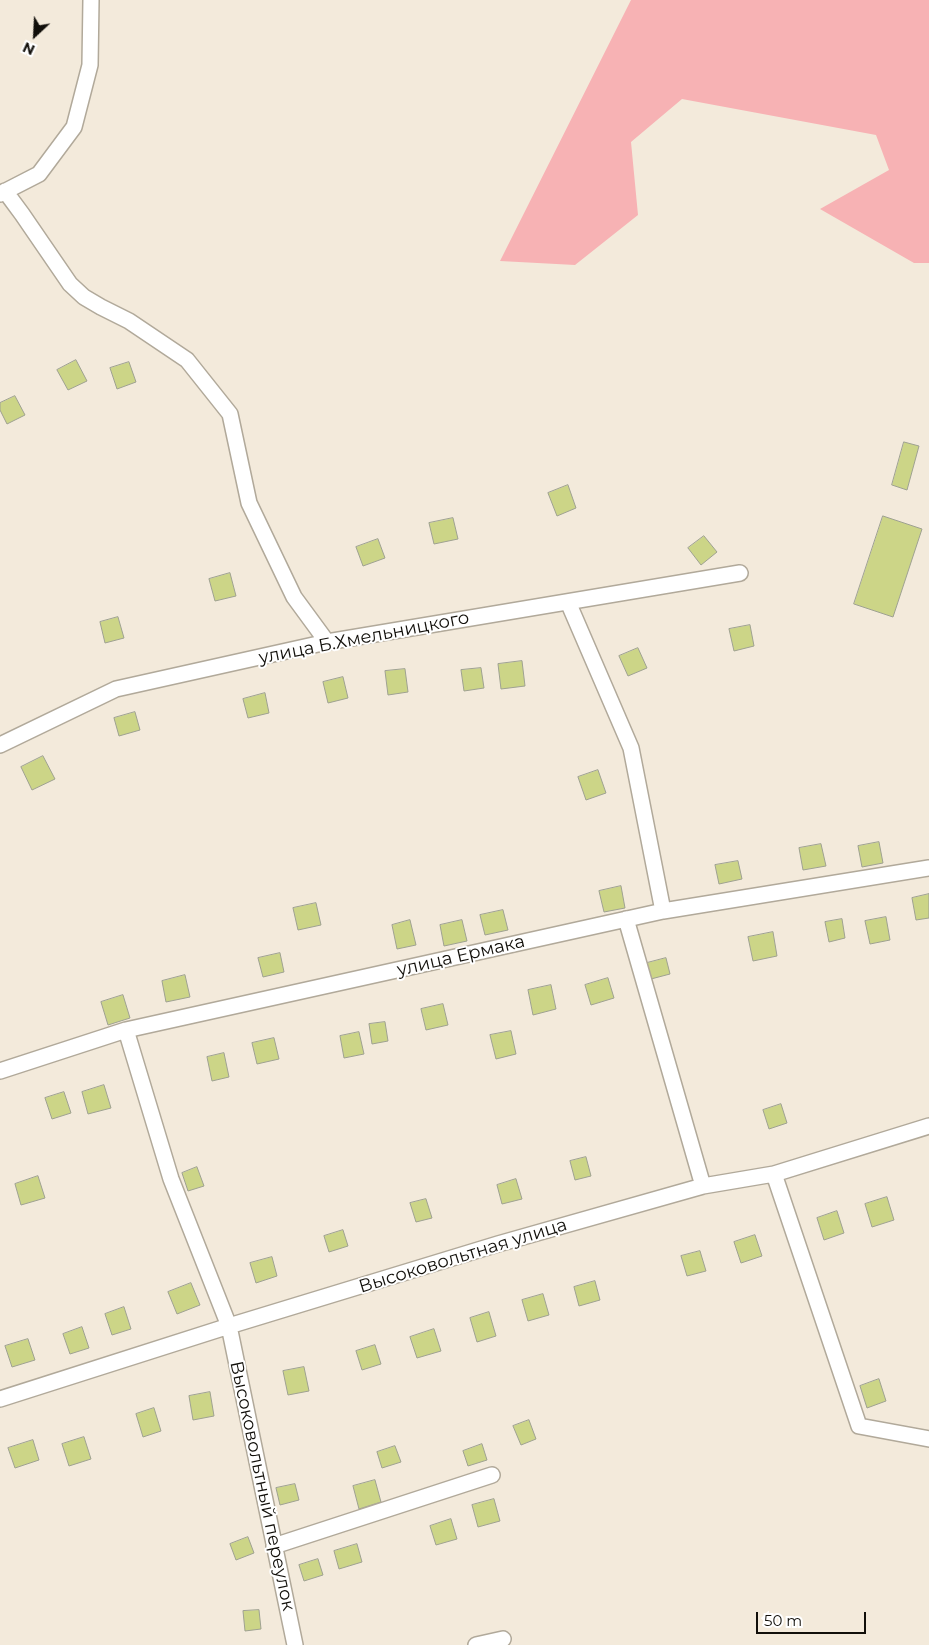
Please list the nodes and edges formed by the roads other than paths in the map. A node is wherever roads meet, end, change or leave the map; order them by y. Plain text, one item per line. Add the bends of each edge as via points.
1 (91, 0) edge
2 (2, 193) edge
3 (740, 573) dead end
4 (568, 602) junction
5 (327, 642) junction
6 (0, 745) edge
7 (929, 868) edge
8 (663, 911) junction
9 (626, 919) junction
10 (126, 1030) junction
11 (0, 1071) edge
12 (929, 1126) edge
13 (774, 1174) junction
14 (703, 1186) junction
15 (230, 1326) junction
16 (0, 1400) edge
17 (929, 1439) edge
18 (492, 1475) dead end
19 (274, 1546) junction
20 (502, 1639) dead end
21 (295, 1645) edge
22 (476, 1645) edge

1 - 2 street via 90,64 74,127 39,174
2 - 5 street via 22,214 70,284 100,308 129,321 187,360 230,414 249,503 294,597
3 - 4 street, улица Б.Хмельницкого
4 - 5 street, улица Б.Хмельницкого
4 - 8 street via 631,748
5 - 6 street, улица Б.Хмельницкого via 116,689
7 - 8 street, улица Ермака
8 - 9 street, улица Ермака
9 - 10 street, улица Ермака
9 - 14 street
10 - 11 street, улица Ермака
10 - 15 street, Высоковольтный переулок via 171,1179
12 - 13 street, Высоковольтная улица
13 - 14 street, Высоковольтная улица
13 - 17 street via 859,1426
14 - 15 street, Высоковольтная улица via 498,1244
15 - 16 street, Высоковольтная улица
15 - 19 street, Высоковольтный переулок
18 - 19 street
19 - 21 street, Высоковольтный переулок
20 - 22 street

